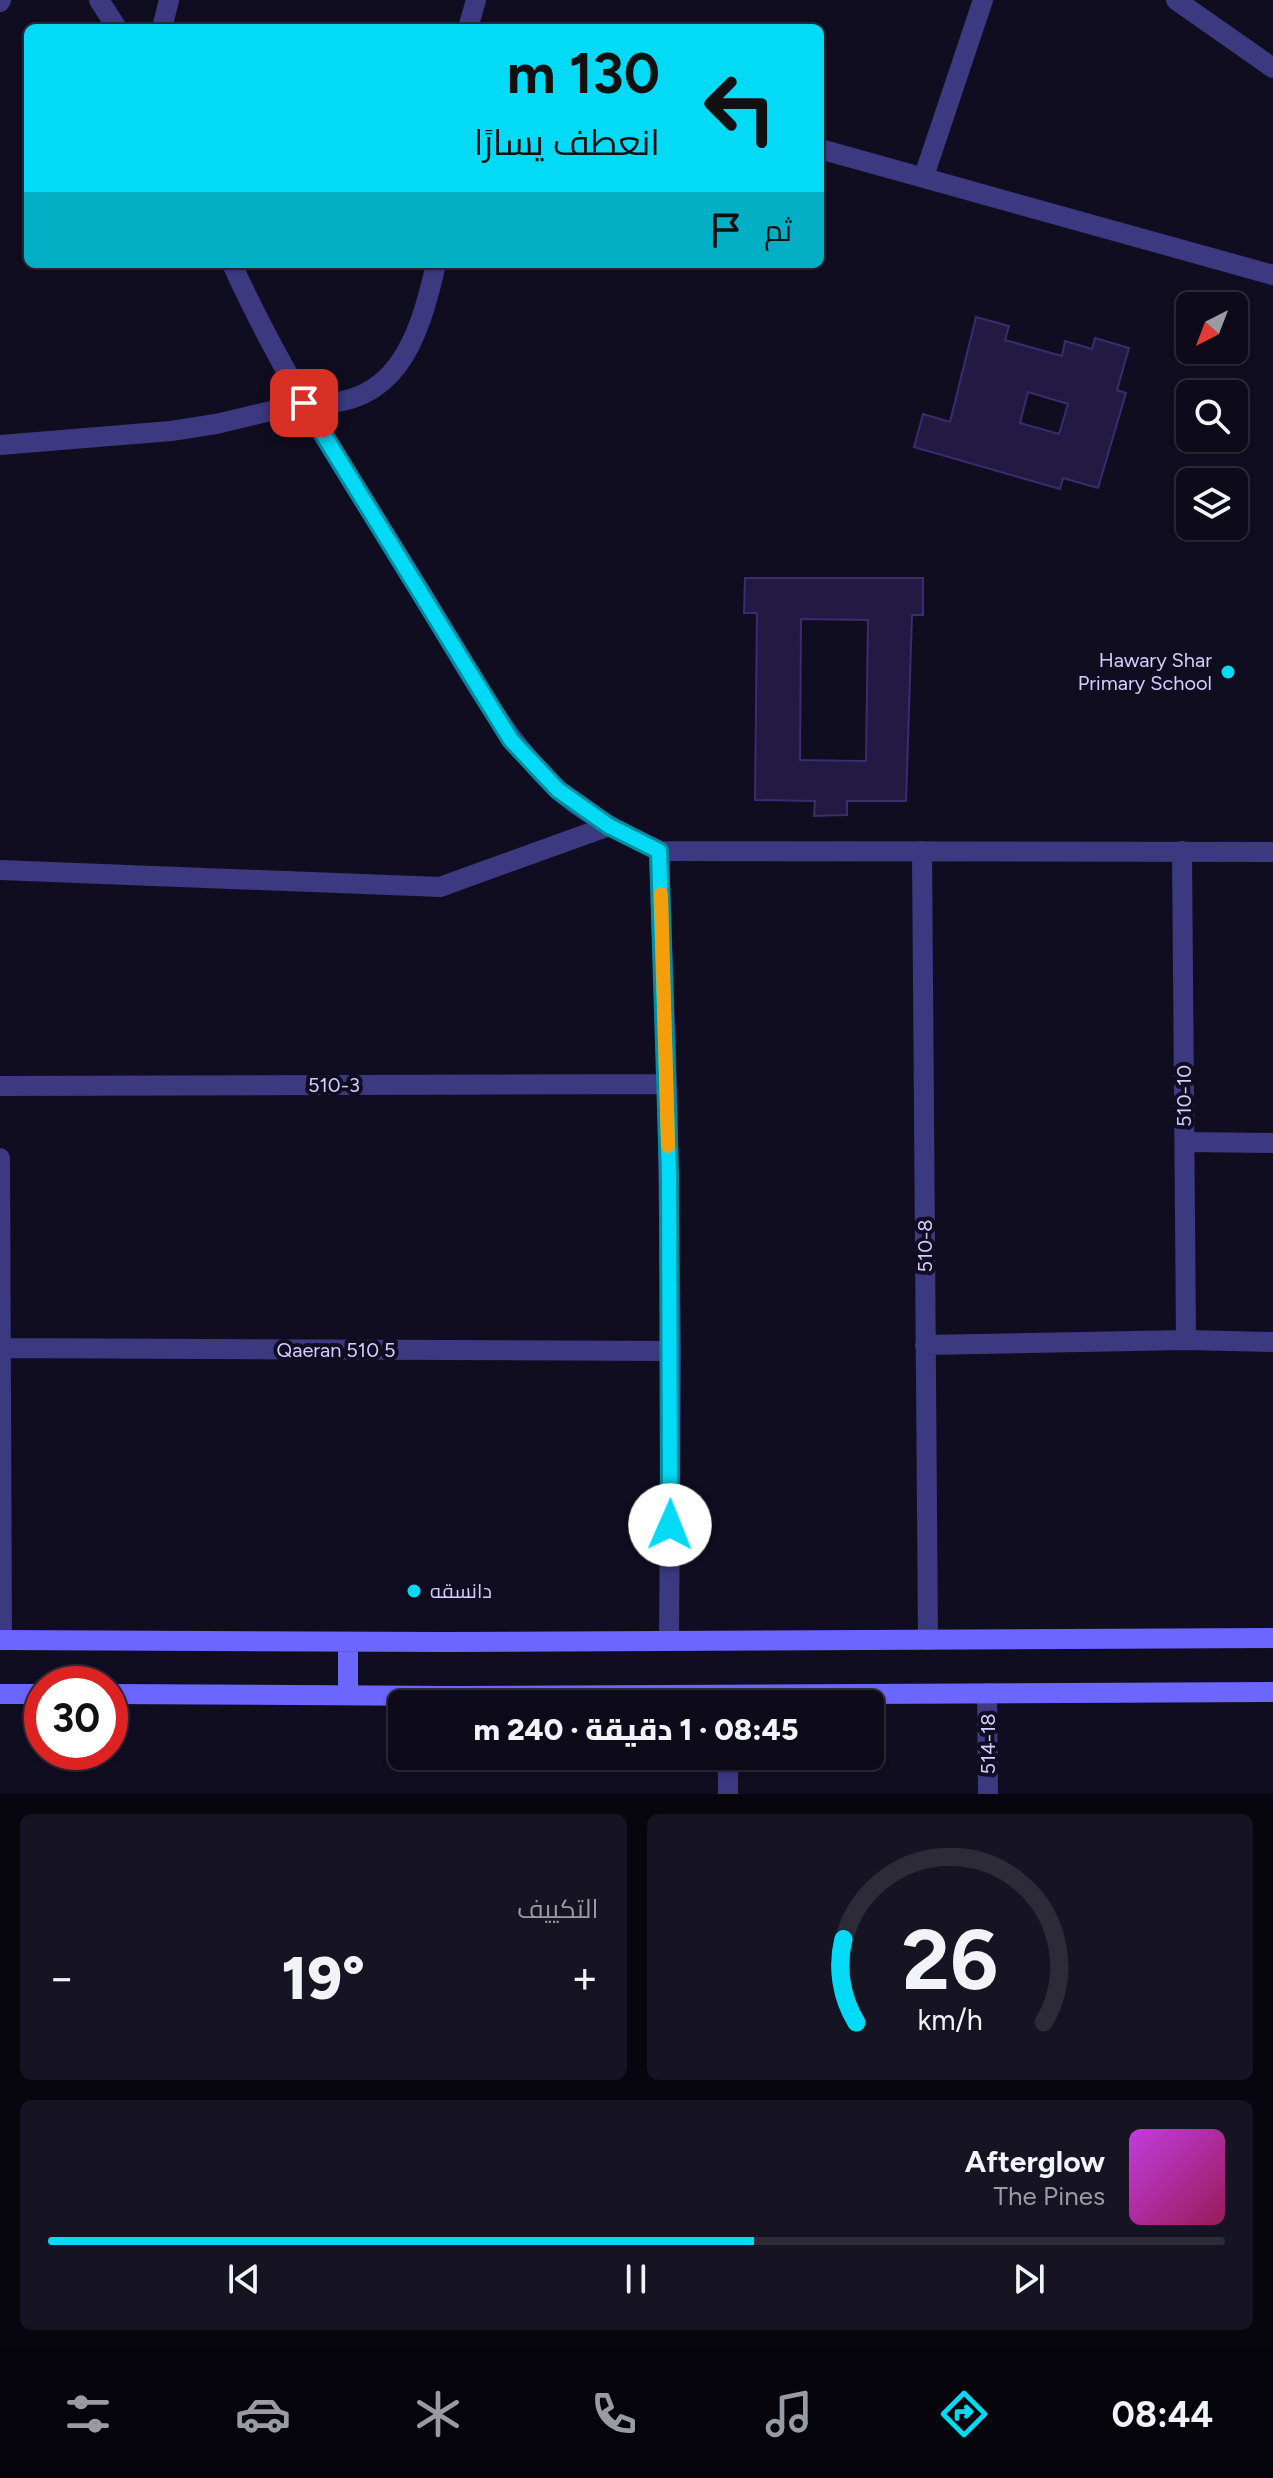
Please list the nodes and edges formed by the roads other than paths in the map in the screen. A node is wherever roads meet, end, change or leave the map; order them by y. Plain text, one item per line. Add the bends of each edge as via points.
1 (99, 0) edge
2 (169, 0) edge
3 (476, 0) edge
4 (983, 0) edge
5 (1181, 2) edge
6 (114, 24) edge
7 (163, 24) edge
8 (469, 24) edge
9 (1273, 68) edge
10 (824, 150) edge
11 (924, 176) junction
12 (234, 268) edge
13 (435, 268) edge
14 (1273, 275) edge
15 (304, 403) junction
16 (0, 445) edge
17 (609, 826) junction
18 (659, 851) junction
19 (922, 851) junction
20 (1182, 851) junction
21 (1273, 852) edge
22 (0, 870) edge
23 (667, 1084) junction
24 (0, 1086) edge
25 (1185, 1142) junction
26 (1273, 1143) edge
27 (0, 1158) edge
28 (1186, 1340) junction
29 (1273, 1342) edge
30 (925, 1345) junction
31 (0, 1348) edge
32 (671, 1351) junction
33 (1273, 1638) edge
34 (1, 1640) edge
35 (928, 1640) junction
36 (669, 1641) junction
37 (348, 1642) junction
38 (1273, 1692) edge
39 (987, 1693) junction
40 (0, 1694) edge
41 (24, 1694) edge
42 (128, 1694) edge
43 (348, 1695) junction
44 (388, 1695) edge
45 (884, 1695) edge
46 (728, 1770) edge
47 (728, 1794) edge
48 (988, 1794) edge

1 - 6 street
2 - 7 street
3 - 8 street
4 - 11 street
5 - 9 street
10 - 11 street
11 - 14 street
12 - 15 street
13 - 15 street via 416,332 388,379 340,403
15 - 16 street via 171,431
15 - 17 street via 511,740 558,790
17 - 18 street
17 - 22 street via 440,887
18 - 19 street
18 - 23 street
19 - 20 street
19 - 30 street, 510-8
20 - 21 street
20 - 25 street, 510-10
23 - 24 street, 510-3
23 - 32 street
25 - 26 street
25 - 28 street, 510-10
27 - 31 street
28 - 29 street
28 - 30 street
30 - 35 street, 510-8
31 - 32 street, Qaeran 510 5
31 - 34 street
32 - 36 street
33 - 35 main road
34 - 37 main road
35 - 36 main road
36 - 37 main road
37 - 43 main road
38 - 39 main road
39 - 45 main road
39 - 48 street, 514-18
40 - 41 main road
42 - 43 main road
43 - 44 main road
46 - 47 street

